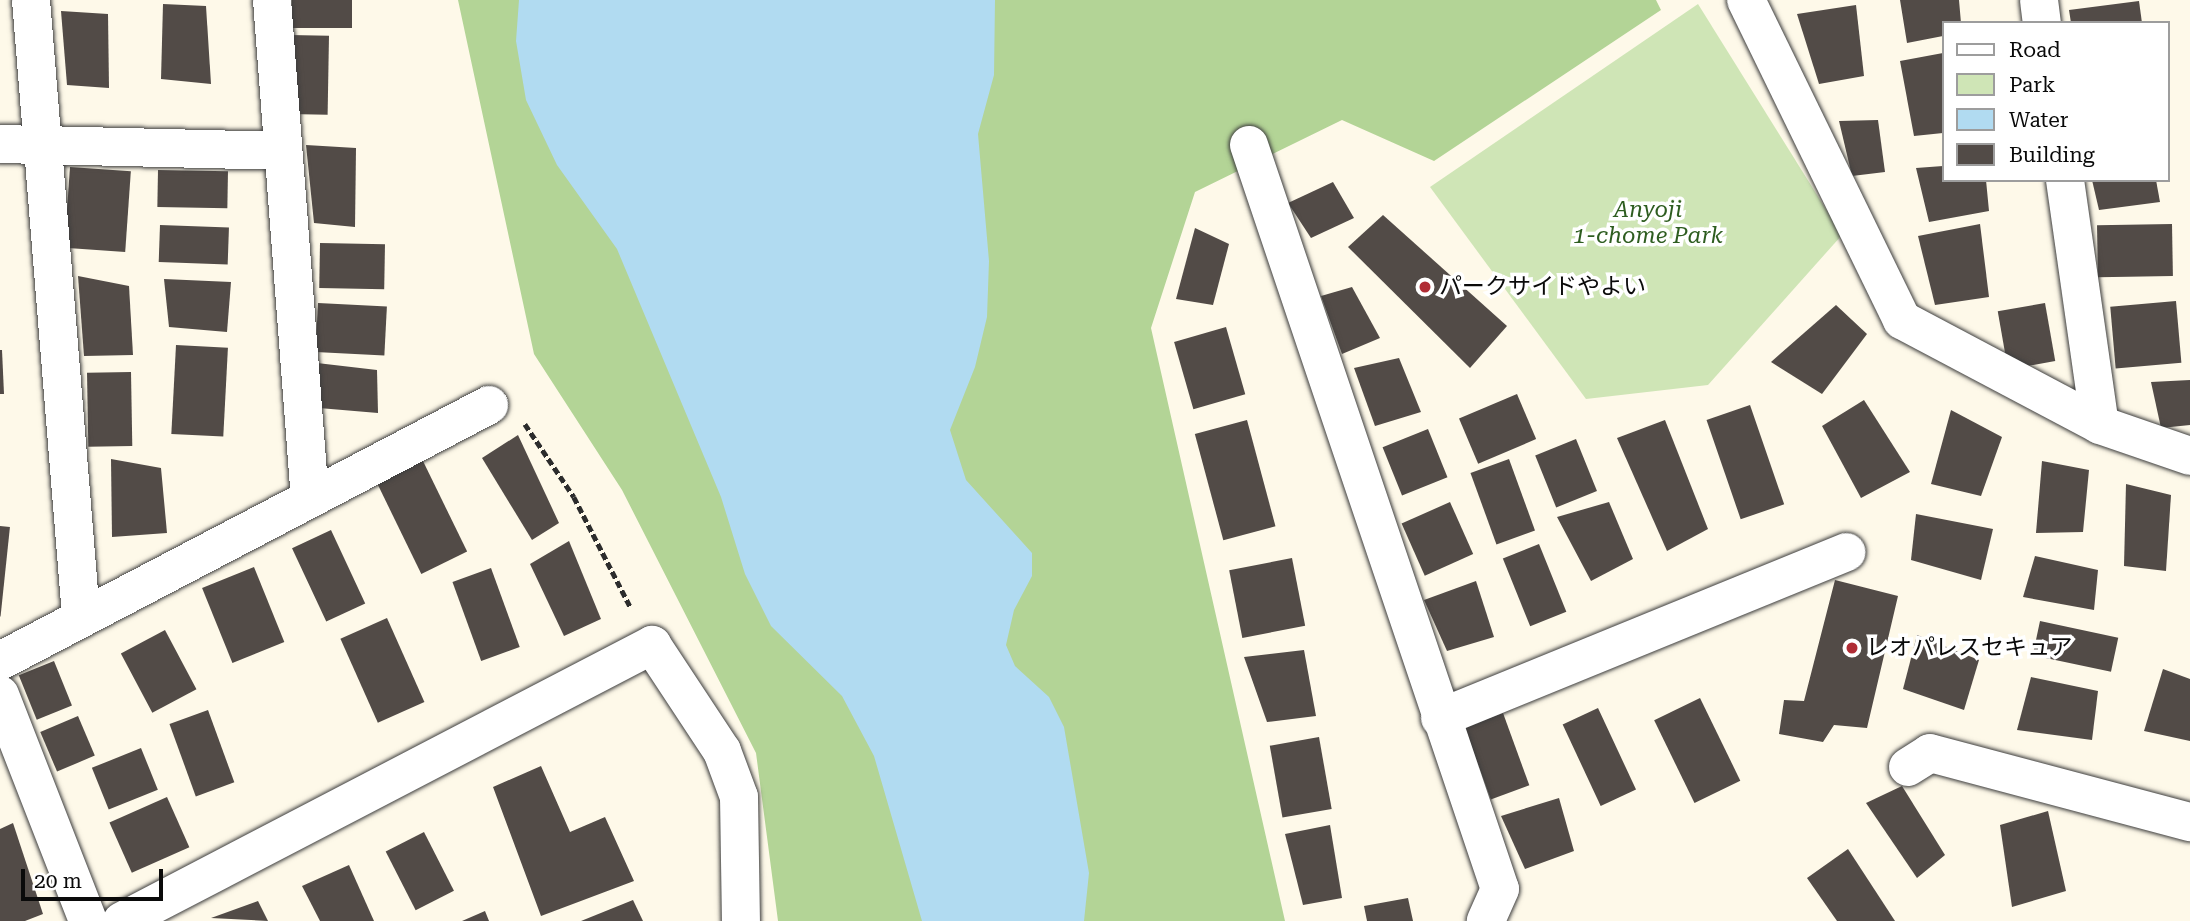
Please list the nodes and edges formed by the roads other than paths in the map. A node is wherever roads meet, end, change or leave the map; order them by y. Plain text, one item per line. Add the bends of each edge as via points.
1 (31, 0) edge
2 (272, 0) edge
3 (1746, 0) edge
4 (2039, 0) edge
5 (2042, 21) edge
6 (0, 144) edge
7 (42, 145) junction
8 (1249, 145) dead end
9 (282, 152) junction
10 (2065, 182) edge
11 (489, 405) road end
12 (2100, 425) junction
13 (2190, 456) edge
14 (310, 499) junction
15 (1846, 552) dead end
16 (81, 617) junction
17 (0, 661) edge
18 (0, 695) edge
19 (1440, 718) junction
20 (1908, 767) dead end
21 (2190, 821) edge
22 (88, 921) edge
23 (122, 921) edge
24 (741, 921) edge
25 (1486, 921) edge

1 - 7 street
2 - 9 street
3 - 12 street via 1902,320
4 - 5 street
6 - 7 street
7 - 9 street
7 - 16 street
8 - 19 street
9 - 14 street
10 - 12 street
11 - 14 street
12 - 13 street
14 - 16 street
15 - 19 street
16 - 17 street
18 - 22 street
19 - 25 street via 1500,889
20 - 21 street via 1930,753
23 - 24 street via 652,645 722,751 739,797

